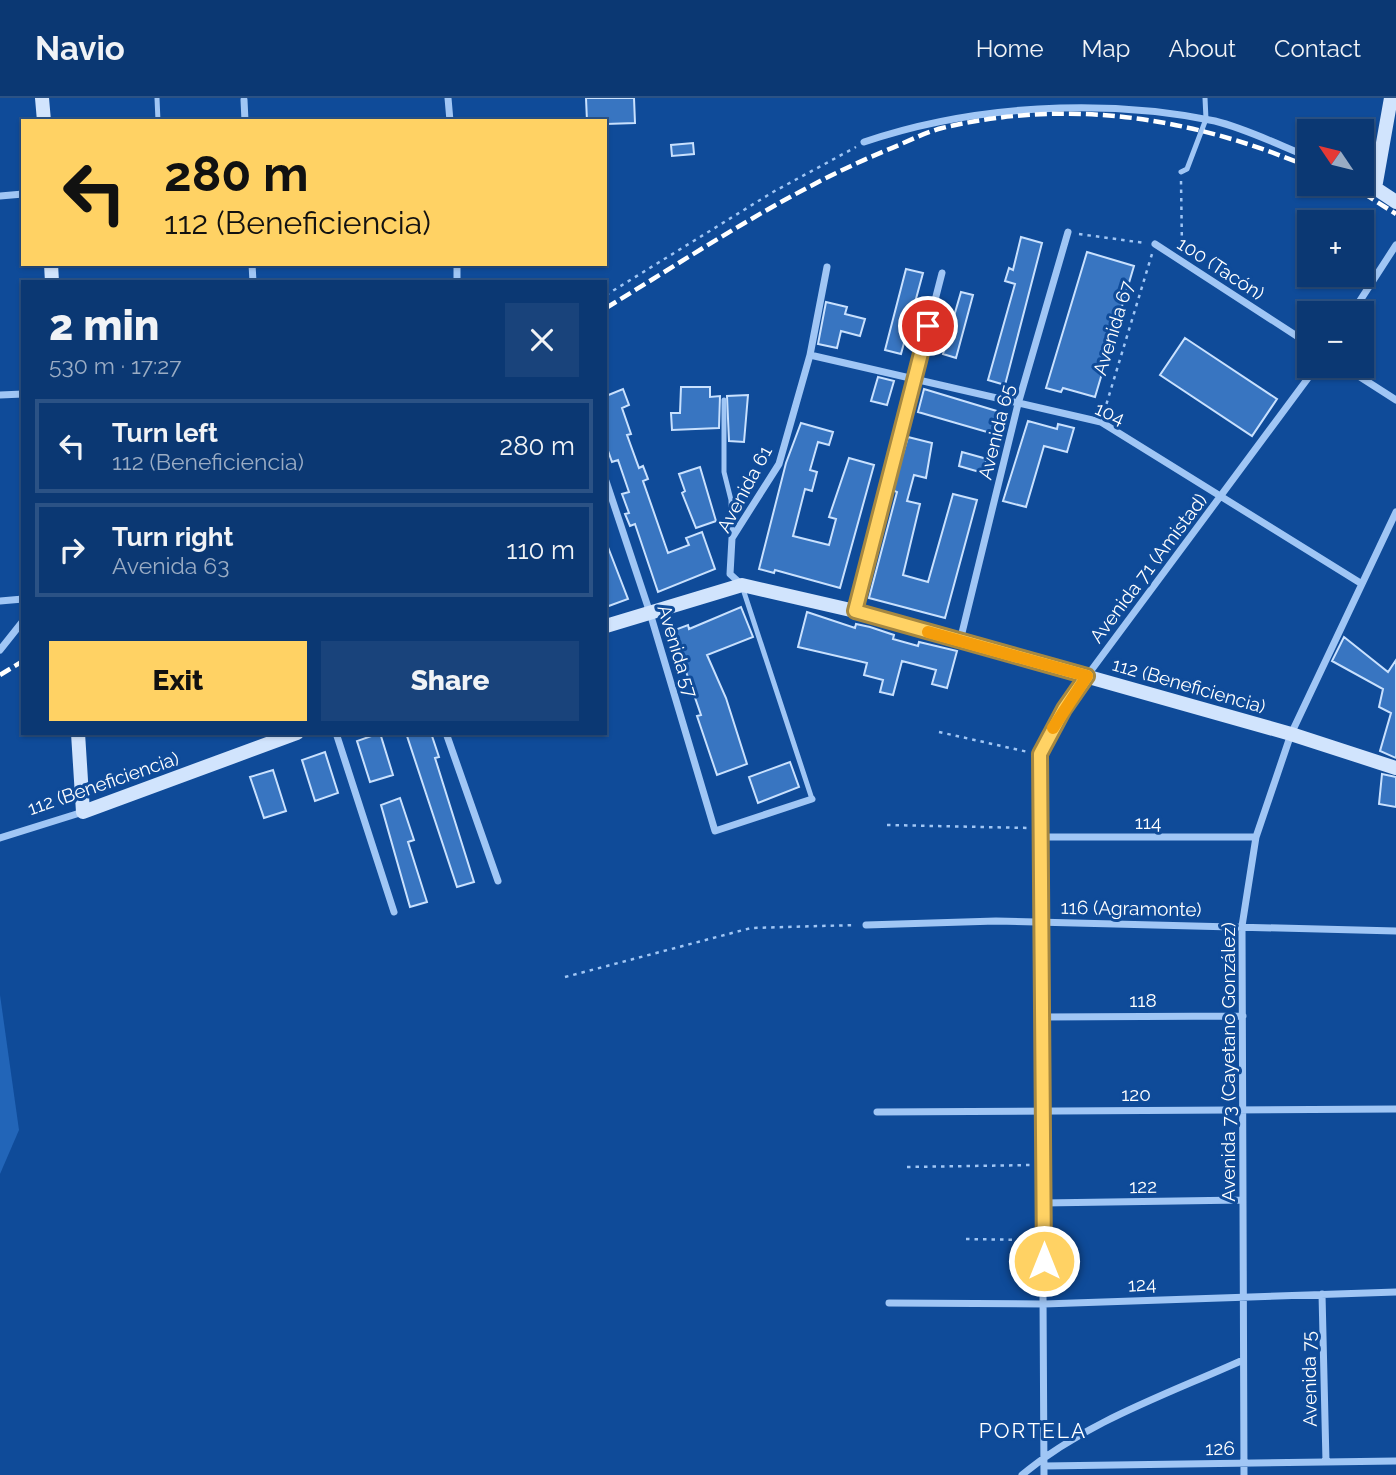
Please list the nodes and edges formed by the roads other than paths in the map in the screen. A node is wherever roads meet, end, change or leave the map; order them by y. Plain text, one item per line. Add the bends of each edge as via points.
1 (42, 98) edge
2 (157, 98) edge
3 (449, 98) edge
4 (1205, 98) edge
5 (1391, 98) edge
6 (244, 100) edge
7 (44, 119) edge
8 (158, 119) edge
9 (245, 119) edge
10 (450, 119) edge
11 (1206, 119) junction
12 (864, 142) road end
13 (1297, 153) edge
14 (1374, 162) edge
15 (1181, 172) road end
16 (1374, 188) edge
17 (21, 194) edge
18 (0, 196) edge
19 (1396, 202) edge
20 (1068, 232) road end
21 (1155, 244) road end
22 (1396, 245) edge
23 (827, 267) dead end
24 (942, 272) dead end
25 (1360, 301) edge
26 (1297, 336) edge
27 (810, 355) junction
28 (1308, 378) edge
29 (1362, 378) edge
30 (914, 379) junction
31 (21, 394) edge
32 (0, 396) edge
33 (724, 400) dead end
34 (1396, 400) edge
35 (1018, 404) junction
36 (607, 484) edge
37 (1221, 497) junction
38 (1396, 512) edge
39 (732, 538) junction
40 (1362, 584) junction
41 (742, 585) junction
42 (21, 599) edge
43 (0, 601) edge
44 (855, 611) junction
45 (650, 613) junction
46 (21, 624) edge
47 (607, 626) edge
48 (960, 642) junction
49 (0, 650) edge
50 (1087, 676) junction
51 (1291, 734) junction
52 (78, 735) edge
53 (292, 735) edge
54 (337, 735) edge
55 (447, 735) edge
56 (1396, 768) edge
57 (812, 799) joint
58 (83, 812) junction
59 (1256, 837) junction
60 (0, 838) edge
61 (1040, 838) junction
62 (498, 881) dead end
63 (394, 912) dead end
64 (1042, 922) junction
65 (866, 925) road end
66 (1242, 926) junction
67 (1396, 931) edge
68 (1243, 1016) junction
69 (1043, 1017) junction
70 (1396, 1109) edge
71 (1043, 1110) junction
72 (1243, 1110) junction
73 (877, 1112) dead end
74 (1243, 1200) junction
75 (1044, 1203) junction
76 (1396, 1292) edge
77 (1322, 1294) junction
78 (1243, 1295) junction
79 (889, 1303) dead end
80 (1044, 1304) junction
81 (1243, 1360) junction
82 (1044, 1456) junction
83 (1396, 1461) edge
84 (1326, 1462) junction
85 (1244, 1464) junction
86 (1044, 1466) junction
87 (1022, 1475) edge
88 (1044, 1475) edge
89 (1244, 1475) edge

1 - 7 street
2 - 8 lane
3 - 10 street
4 - 11 lane
5 - 14 street
6 - 9 street
11 - 12 street via 1155,109 1040,106 985,110
11 - 13 street
11 - 15 lane via 1187,169
16 - 19 street
17 - 18 street
20 - 35 street, Avenida 65
21 - 26 street, 100 (Tacón)
22 - 25 street
23 - 27 street, Avenida 61
24 - 30 street
27 - 30 street, 104
27 - 39 street, Avenida 61 via 779,464
28 - 37 street, Avenida 71 (Amistad)
29 - 34 street
30 - 35 street, 104
30 - 44 street
31 - 32 street
33 - 39 lane via 724,472 731,499
35 - 37 street, 104 via 1101,422
35 - 48 street, Avenida 65
36 - 45 street, Avenida 57
37 - 40 street, 104
37 - 50 street, Avenida 71 (Amistad)
38 - 40 street, Avenida 73 (Cayetano González)
39 - 41 street, Avenida 61 via 730,574
40 - 51 street, Avenida 73 (Cayetano González)
41 - 44 street, 112 (Beneficiencia)
41 - 45 street, 112 (Beneficiencia)
41 - 57 lane, Avenida 61
42 - 43 street
44 - 48 street, 112 (Beneficiencia)
45 - 47 street, 112 (Beneficiencia)
45 - 57 street, Avenida 57 via 715,831
46 - 49 street
48 - 50 street, 112 (Beneficiencia)
50 - 51 street, 112 (Beneficiencia)
50 - 61 street, Avenida 71 (Amistad) via 1040,754
51 - 56 street, 112 (Beneficiencia)
51 - 59 street, Avenida 73 (Cayetano González)
52 - 58 street
53 - 58 street, 112 (Beneficiencia)
54 - 63 street
55 - 62 street
58 - 60 street, 112 (Beneficiencia)
59 - 61 street, 114
59 - 66 street, Avenida 73 (Cayetano González)
61 - 64 street, Avenida 71 (Amistad)
64 - 65 street, 116 (Agramonte)
64 - 66 street, 116 (Agramonte)
64 - 69 street, Avenida 71 (Amistad)
66 - 67 street, 116 (Agramonte)
66 - 68 street, Avenida 73 (Cayetano González)
68 - 69 street, 118
68 - 72 street, Avenida 73 (Cayetano González)
69 - 71 street, Avenida 71 (Amistad)
70 - 72 street, 120
71 - 72 street, 120
71 - 73 street, 120
71 - 75 street, Avenida 71 (Amistad)
72 - 74 street, Avenida 73 (Cayetano González)
74 - 75 street, 122
74 - 78 street, Avenida 73 (Cayetano González)
75 - 80 street, Avenida 71 (Amistad)
76 - 77 street, 124
77 - 78 street, 124
77 - 84 street, Avenida 75
78 - 80 street, 124
78 - 81 street, Avenida 73 (Cayetano González)
79 - 80 street, 124
80 - 82 street, Avenida 71 (Amistad)
81 - 82 street via 1109,1420
81 - 85 street, Avenida 73 (Cayetano González)
82 - 86 street, Avenida 71 (Amistad)
82 - 87 street
83 - 84 street, 126
84 - 85 street, 126
85 - 86 street, 126
85 - 89 street, Avenida 73 (Cayetano González)
86 - 88 street, Avenida 71 (Amistad)

